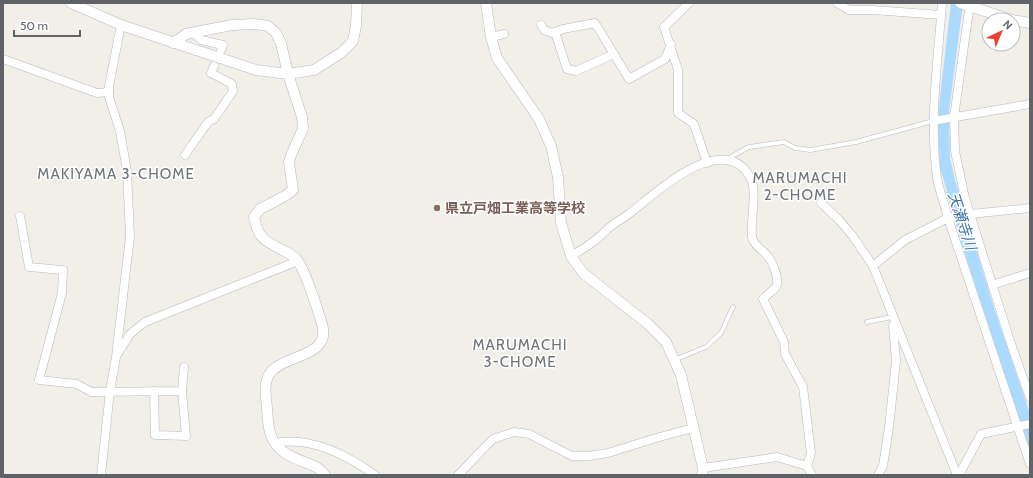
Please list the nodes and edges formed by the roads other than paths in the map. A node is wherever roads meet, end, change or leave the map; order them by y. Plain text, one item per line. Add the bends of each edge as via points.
1 (71, 3) edge
2 (357, 3) edge
3 (486, 3) edge
4 (688, 3) edge
5 (837, 3) edge
6 (942, 3) edge
7 (966, 4) edge
8 (871, 6) edge
9 (941, 15) junction
10 (1030, 23) edge
11 (121, 25) junction
12 (541, 25) dead end
13 (194, 32) junction
14 (555, 32) junction
15 (504, 34) dead end
16 (492, 37) junction
17 (173, 43) junction
18 (671, 44) junction
19 (221, 50) dead end
20 (614, 54) junction
21 (3, 59) edge
22 (214, 66) dead end
23 (288, 74) junction
24 (109, 92) junction
25 (1030, 104) edge
26 (954, 117) junction
27 (933, 121) junction
28 (185, 155) dead end
29 (727, 159) junction
30 (707, 163) junction
31 (821, 203) dead end
32 (1030, 208) edge
33 (970, 214) junction
34 (20, 216) dead end
35 (948, 218) junction
36 (571, 256) junction
37 (298, 261) junction
38 (872, 266) junction
39 (1030, 273) edge
40 (992, 285) junction
41 (733, 307) dead end
42 (892, 317) junction
43 (867, 322) dead end
44 (116, 357) junction
45 (674, 360) junction
46 (184, 366) dead end
47 (182, 390) junction
48 (110, 391) junction
49 (154, 391) junction
50 (1030, 398) edge
51 (1030, 424) edge
52 (1017, 426) junction
53 (693, 428) junction
54 (275, 443) junction
55 (1030, 464) edge
56 (807, 466) junction
57 (702, 472) edge
58 (101, 475) edge
59 (325, 475) edge
60 (375, 475) edge
61 (458, 475) edge
62 (812, 475) edge
63 (878, 475) edge
64 (958, 475) edge

1 - 11 street
2 - 23 street via 353,41 341,53 314,70
3 - 16 street
4 - 18 street via 664,26
5 - 8 street via 849,10
6 - 9 street
7 - 10 street via 1012,20
7 - 26 street
8 - 9 street
9 - 27 street
11 - 17 street
11 - 24 street
12 - 14 street via 544,30
13 - 17 street
13 - 19 street via 201,40 223,45
13 - 23 street via 232,25 268,26 276,33 281,43
14 - 20 street via 595,23
14 - 20 street via 566,69 576,71
15 - 16 street
16 - 36 street via 497,58 539,119 551,146 558,177 561,223
17 - 23 street via 256,70
18 - 20 street via 665,59 629,79
18 - 30 street via 678,70 678,113 694,124
21 - 24 street via 97,93
22 - 28 street via 211,73 232,84 233,91
23 - 37 street via 302,117 303,129 290,155 293,190 260,209 254,218 262,239 293,255
24 - 44 street via 128,171 130,236
25 - 26 street
26 - 27 street
26 - 33 street via 955,151
27 - 29 lane via 856,142 810,150 795,148 784,142 749,147
27 - 35 street via 937,179
29 - 30 street
29 - 56 street via 739,165 754,185 751,227 753,242 769,258 778,280 776,286 762,299 784,342 785,354 803,387 811,452
30 - 36 street via 686,171 658,189 595,241
31 - 38 street via 852,236
32 - 33 street
33 - 35 street
33 - 40 street
34 - 48 street via 29,267 63,270 62,293 39,380 77,384 91,392
35 - 38 street via 905,240
35 - 52 street
36 - 45 street via 583,273 648,324 666,342
37 - 44 street via 145,322 130,334
37 - 54 street via 323,325 324,334 312,351 279,366 270,373 265,385 269,427
38 - 42 street
39 - 40 street
40 - 50 street
41 - 45 lane via 721,333 706,347
42 - 43 lane
42 - 63 street via 896,361 886,450 883,466
42 - 64 street
44 - 48 street
45 - 53 street via 681,375
46 - 47 street
47 - 49 street
47 - 49 street via 186,436 155,435
48 - 49 street
48 - 58 street
51 - 52 street
52 - 55 street
52 - 64 street via 981,434
53 - 57 street
53 - 61 street via 608,453 589,456 572,456 529,434 514,432 493,439
54 - 59 street via 286,454 318,468
54 - 60 street via 287,441 314,445 340,453
56 - 57 street via 777,457
56 - 62 street

